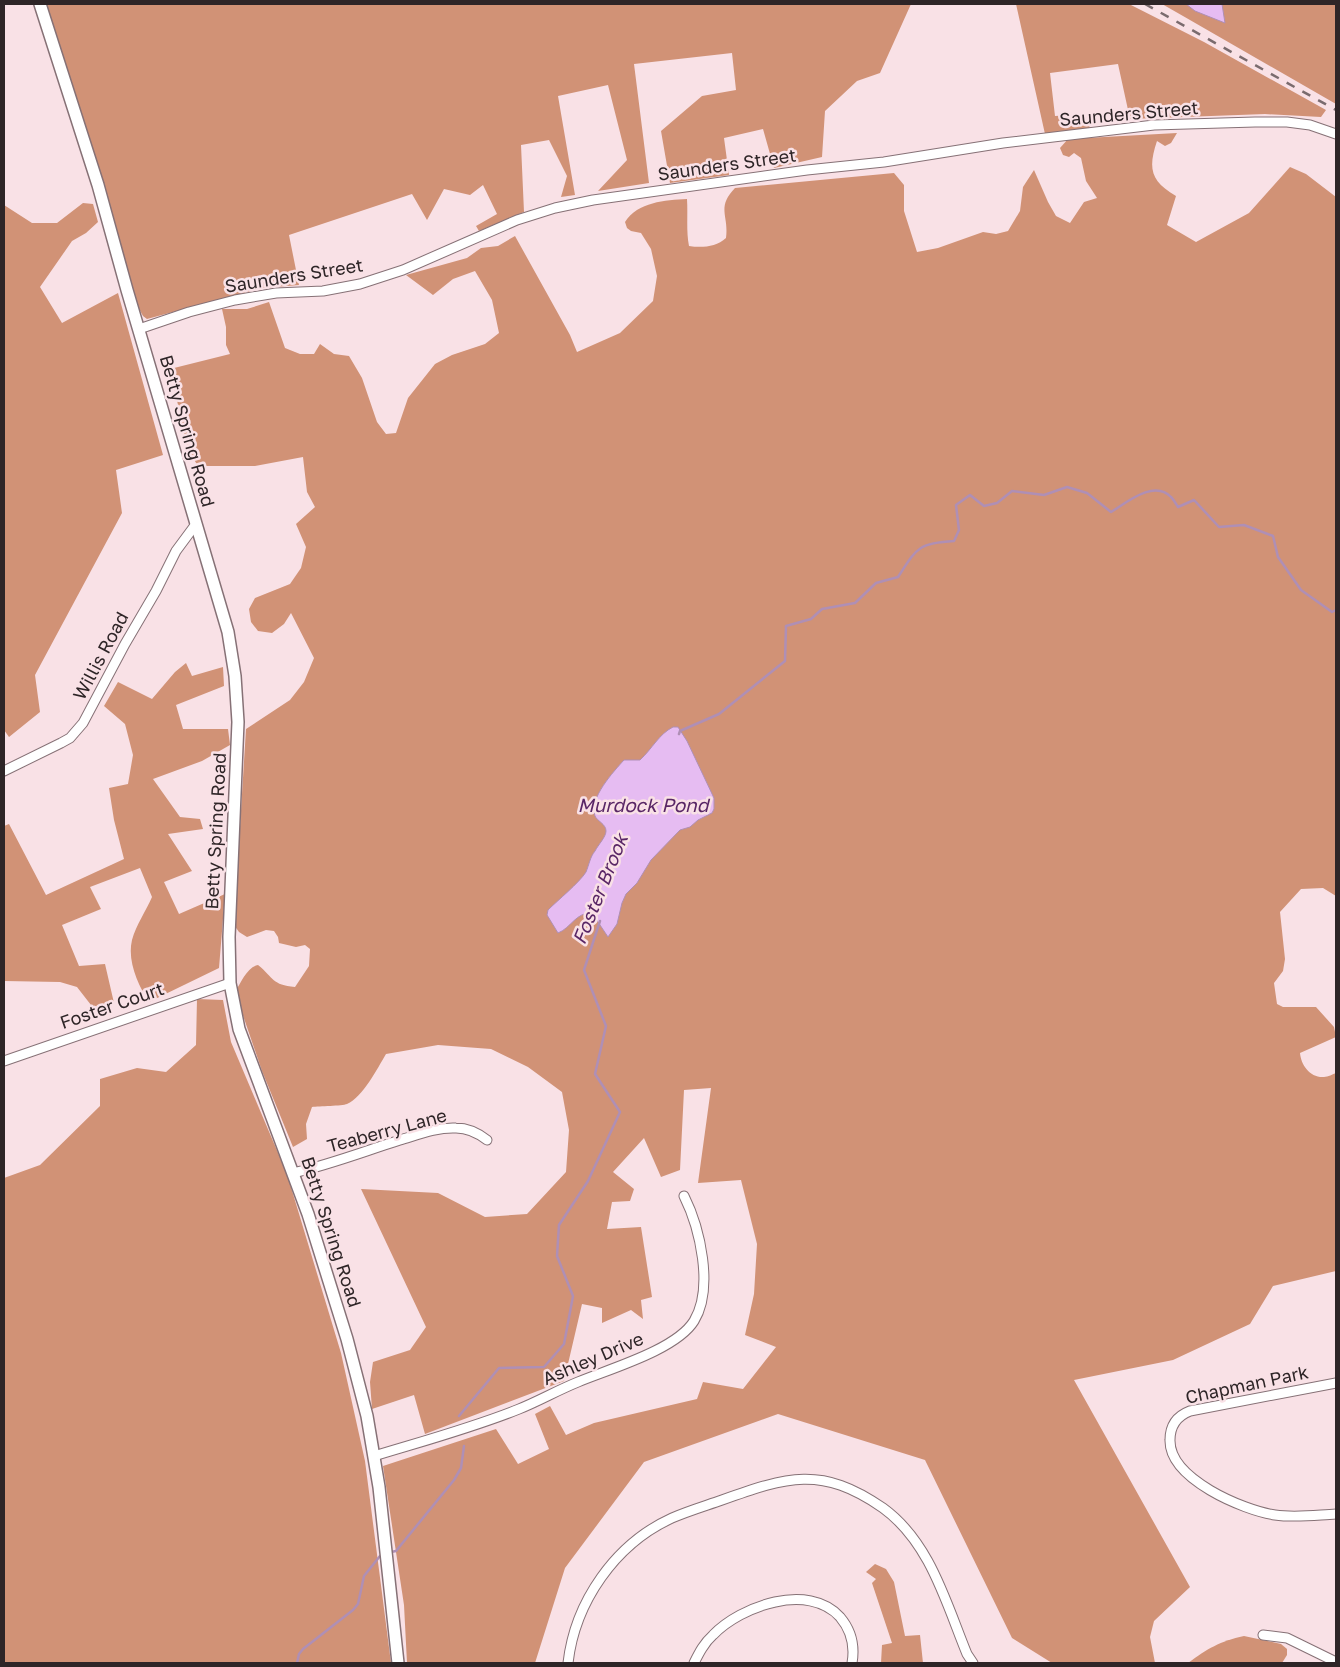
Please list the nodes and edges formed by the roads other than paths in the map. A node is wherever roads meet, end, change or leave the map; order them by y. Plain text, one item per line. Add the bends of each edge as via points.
1 (40, 4) edge
2 (1336, 134) edge
3 (139, 329) junction
4 (196, 524) junction
5 (4, 771) edge
6 (230, 983) junction
7 (4, 1061) edge
8 (487, 1140) dead end
9 (294, 1173) junction
10 (684, 1196) dead end
11 (1336, 1383) edge
12 (374, 1456) junction
13 (1336, 1514) edge
14 (1263, 1635) dead end
15 (1336, 1662) edge
16 (398, 1663) edge
17 (568, 1663) edge
18 (694, 1663) edge
19 (852, 1663) edge
20 (973, 1663) edge

1 - 3 street, Betty Spring Road via 98,185
2 - 3 street, Saunders Street via 1299,123 1154,126 1024,140 593,200 517,220 403,270 360,284 248,297
3 - 4 street, Betty Spring Road
4 - 5 street, Willis Road via 176,551 83,723 61,744
4 - 6 street, Betty Spring Road via 228,632 236,691 238,740 229,936
6 - 7 street, Foster Court
6 - 9 street, Betty Spring Road via 243,1041
8 - 9 street, Teaberry Lane via 465,1129 446,1128
9 - 12 street, Betty Spring Road via 352,1356
10 - 12 street, Ashley Drive via 699,1236 703,1277 698,1313 687,1330 659,1349 519,1409
11 - 13 street, Chapman Park via 1190,1411 1174,1422 1170,1446 1185,1472 1243,1507 1291,1517
12 - 16 street, Betty Spring Road
14 - 15 street via 1287,1638
17 - 20 street via 576,1629 591,1594 620,1555 645,1534 672,1518 768,1484 808,1479 855,1491 884,1509 907,1530 929,1564
18 - 19 street via 709,1639 732,1620 769,1604 802,1599 825,1605 842,1621 852,1640

